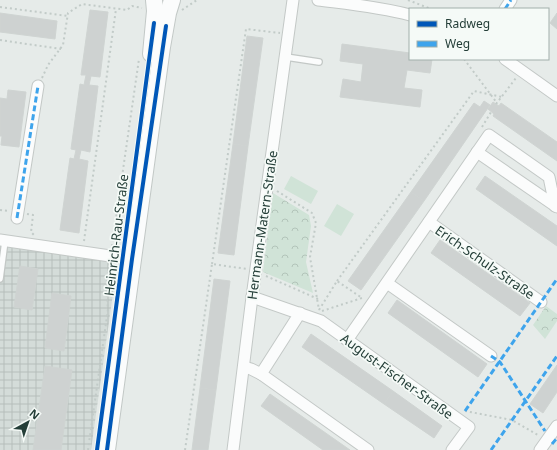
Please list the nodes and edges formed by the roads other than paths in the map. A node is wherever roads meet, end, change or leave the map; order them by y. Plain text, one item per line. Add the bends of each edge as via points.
1 (172, 0) edge
2 (293, 0) edge
3 (318, 0) edge
4 (150, 4) edge
5 (409, 15) edge
6 (286, 57) junction
7 (506, 60) edge
8 (319, 62) dead end
9 (38, 86) road end
10 (557, 96) edge
11 (477, 152) junction
12 (556, 207) edge
13 (17, 215) road end
14 (429, 222) junction
15 (3, 241) edge
16 (122, 258) junction
17 (0, 279) edge
18 (387, 283) junction
19 (252, 297) junction
20 (541, 302) dead end
21 (300, 313) junction
22 (347, 340) junction
23 (491, 356) dead end
24 (244, 368) junction
25 (261, 374) junction
26 (557, 426) edge
27 (97, 450) edge
28 (106, 450) edge
29 (233, 450) edge
30 (368, 450) edge
31 (452, 450) edge
32 (540, 450) edge

1 - 16 main road, Heinrich-Rau-Straße
2 - 6 street, Hermann-Matern-Straße
3 - 5 street
4 - 16 main road, Heinrich-Rau-Straße via 155,11 152,45
6 - 8 lane
6 - 19 street, Hermann-Matern-Straße via 258,272
7 - 10 street
9 - 13 street
11 - 12 street, Erich-Schulz-Straße
11 - 12 street, Erich-Schulz-Straße via 489,135 549,177
11 - 14 street, Erich-Schulz-Straße
14 - 18 street, Erich-Schulz-Straße
14 - 20 street, Erich-Schulz-Straße
15 - 16 street
15 - 17 lane
16 - 27 main road, Heinrich-Rau-Straße
16 - 28 main road, Heinrich-Rau-Straße
18 - 22 street, Erich-Schulz-Straße
18 - 23 street
19 - 21 street, August-Fischer-Straße
19 - 24 street, Hermann-Matern-Straße
21 - 22 street, August-Fischer-Straße via 321,321
21 - 25 street
22 - 31 street, August-Fischer-Straße via 468,427
24 - 25 street
24 - 29 street, Hermann-Matern-Straße
25 - 30 street
26 - 32 street

